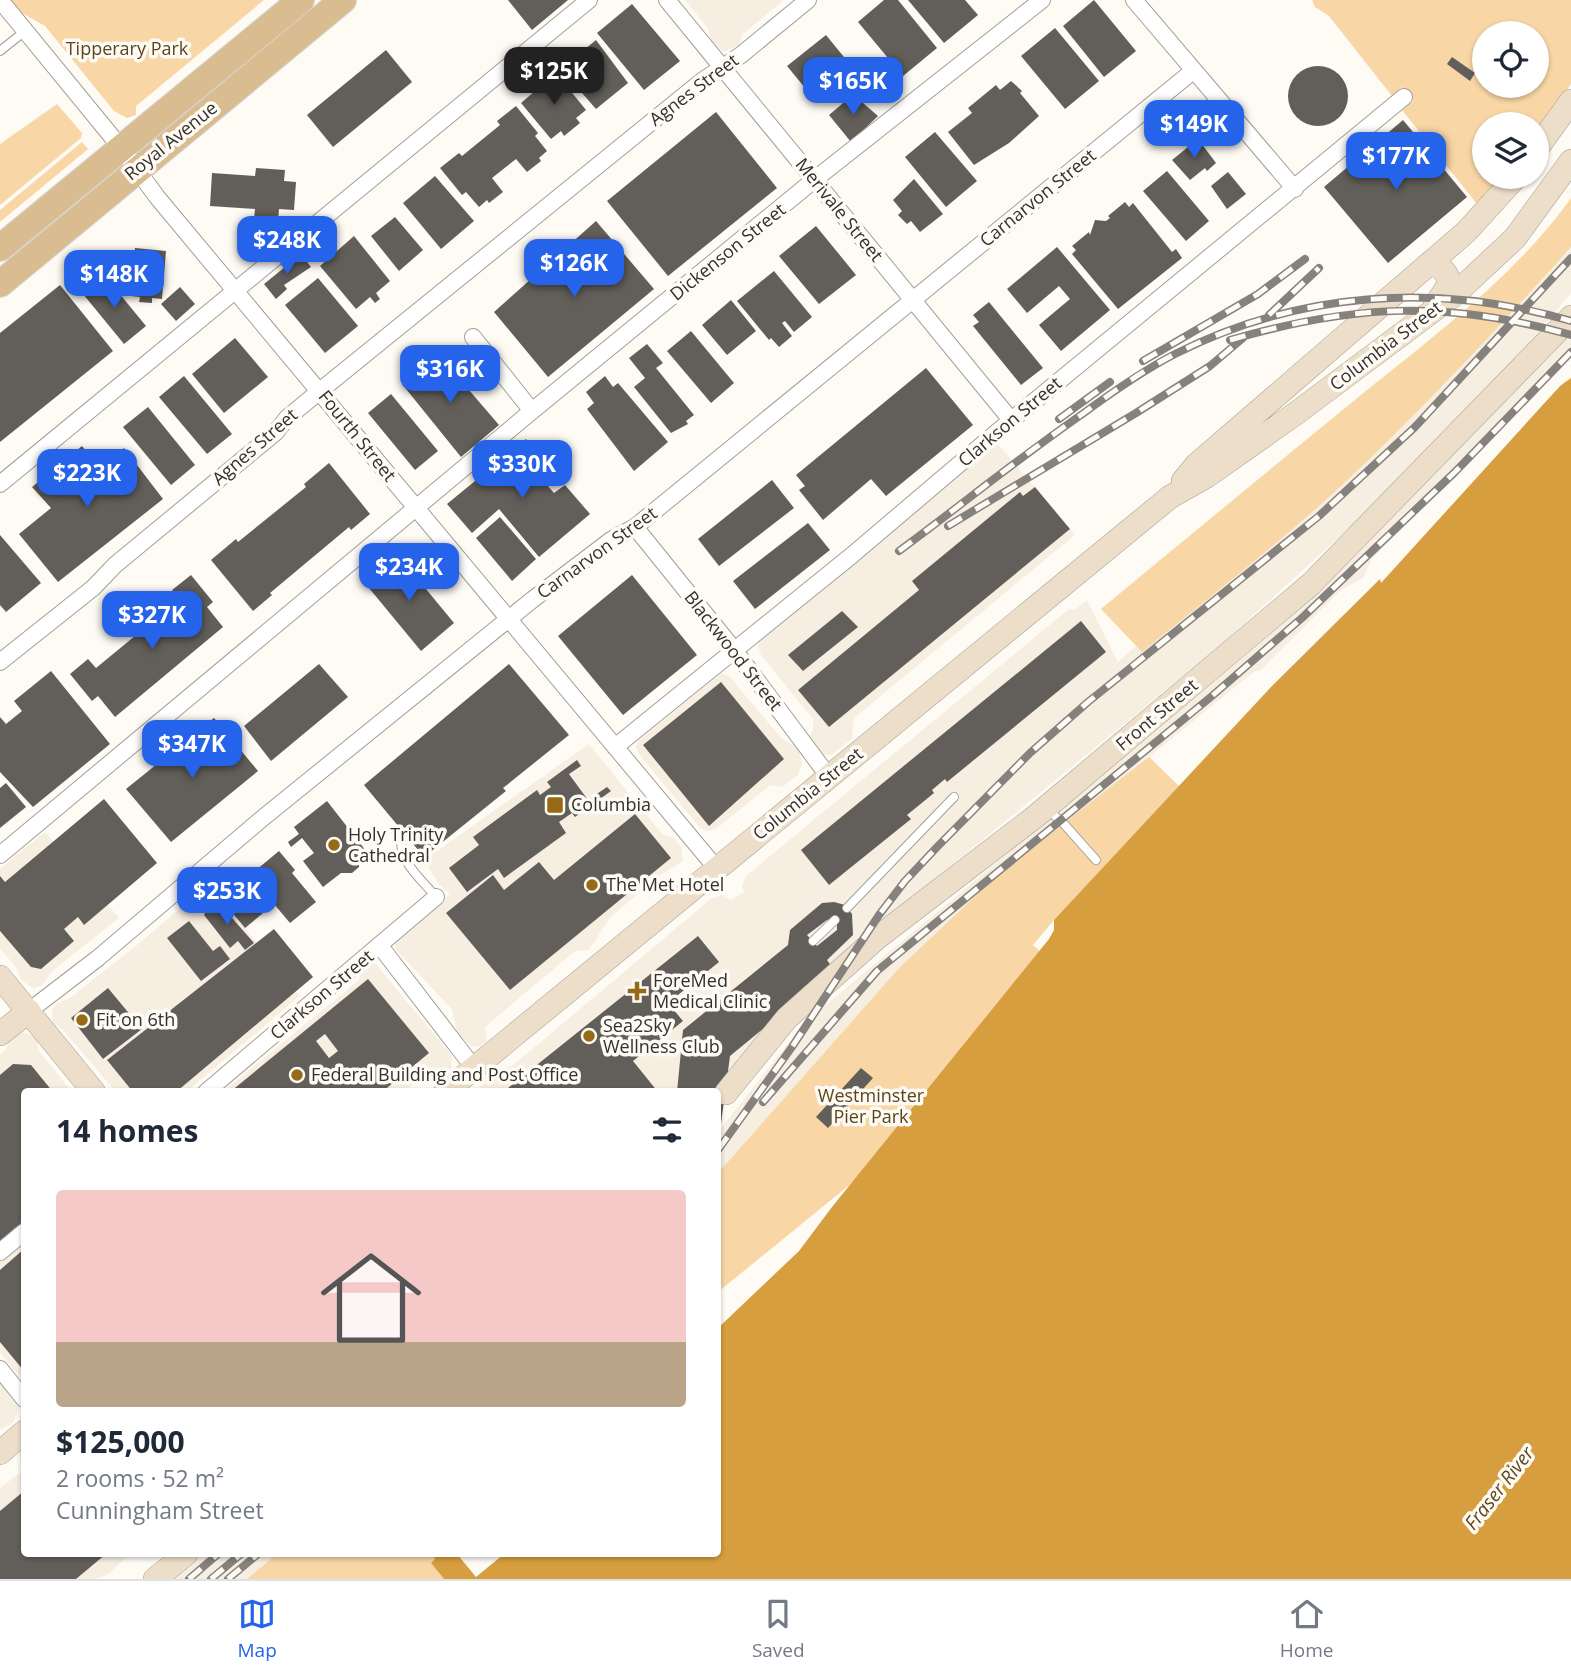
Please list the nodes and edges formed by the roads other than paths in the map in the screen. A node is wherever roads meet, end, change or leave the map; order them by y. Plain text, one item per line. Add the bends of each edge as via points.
1 (0, 0) edge
2 (302, 0) edge
3 (342, 0) edge
4 (589, 0) edge
5 (667, 0) edge
6 (808, 0) edge
7 (1042, 0) edge
8 (1134, 0) edge
9 (25, 31) junction
10 (0, 51) edge
11 (723, 67) junction
12 (1193, 71) junction
13 (1404, 97) dead end
14 (1571, 102) edge
15 (1549, 132) edge
16 (130, 159) junction
17 (1571, 161) edge
18 (814, 180) junction
19 (1295, 189) junction
20 (1505, 189) edge
21 (0, 248) edge
22 (1431, 262) junction
23 (0, 284) edge
24 (236, 290) junction
25 (913, 300) junction
26 (1571, 317) edge
27 (1424, 318) junction
28 (473, 337) dead end
29 (321, 390) junction
30 (532, 411) junction
31 (1011, 420) junction
32 (0, 484) edge
33 (1170, 497) junction
34 (416, 508) junction
35 (635, 527) junction
36 (509, 618) junction
37 (735, 651) junction
38 (0, 662) edge
39 (615, 747) junction
40 (829, 777) junction
41 (954, 797) dead end
42 (1045, 808) junction
43 (403, 837) dead end
44 (0, 855) edge
45 (1096, 860) dead end
46 (717, 869) junction
47 (436, 897) joint
48 (847, 908) dead end
49 (835, 920) dead end
50 (813, 941) dead end
51 (380, 946) junction
52 (0, 977) edge
53 (29, 1011) junction
54 (0, 1034) edge
55 (474, 1068) junction
56 (91, 1088) edge
57 (211, 1088) edge
58 (450, 1088) edge
59 (726, 1093) dead end
60 (21, 1234) edge
61 (0, 1252) edge
62 (0, 1369) edge
63 (21, 1395) edge
64 (21, 1435) edge
65 (0, 1453) edge
66 (182, 1557) edge
67 (155, 1579) edge

1 - 9 street, Fourth Street
2 - 16 main road, Royal Avenue
3 - 16 main road, Royal Avenue
4 - 24 street
5 - 11 street, Merivale Street
6 - 11 street, Agnes Street
7 - 18 street, Dickenson Street
8 - 12 street
9 - 10 lane
9 - 16 street, Fourth Street
11 - 18 street, Merivale Street
11 - 29 street, Agnes Street
12 - 19 street
12 - 25 street, Carnarvon Street
13 - 19 street, Clarkson Street
14 - 15 street
16 - 21 main road, Royal Avenue
16 - 23 main road, Royal Avenue
16 - 24 street, Fourth Street
17 - 27 street, Columbia Street via 1498,257
18 - 25 street, Merivale Street
18 - 30 street, Dickenson Street
19 - 31 street, Clarkson Street
20 - 22 street, Columbia Street
22 - 27 street via 1446,272 1449,283
22 - 33 street, Columbia Street via 1197,464
24 - 29 street, Fourth Street
24 - 32 street
25 - 31 street, Merivale Street
25 - 35 street, Carnarvon Street
26 - 42 street, Front Street via 1311,584
27 - 33 street, Columbia Street via 1229,461
28 - 30 street
29 - 34 street, Fourth Street
29 - 38 street, Agnes Street via 93,588
30 - 34 street, Dickenson Street
31 - 37 street, Clarkson Street
33 - 40 street, Columbia Street
34 - 36 street, Fourth Street
34 - 44 street, Dickenson Street
35 - 36 street, Carnarvon Street via 611,540
35 - 37 street, Blackwood Street
36 - 39 street, Fourth Street
36 - 53 street, Carnarvon Street
37 - 39 street, Clarkson Street
37 - 40 street, Blackwood Street
39 - 46 street, Fourth Street
40 - 46 street, Columbia Street
41 - 48 lane
42 - 45 lane
42 - 59 street, Front Street via 864,945 787,1018
43 - 47 lane via 401,849 406,860
46 - 55 street, Columbia Street
47 - 51 street, Clarkson Street
49 - 50 lane via 826,934
51 - 55 street
51 - 57 street, Clarkson Street
52 - 53 street
53 - 54 street, Carnarvon Street
53 - 56 street
55 - 58 street, Columbia Street
60 - 61 street
62 - 63 street
64 - 65 street
66 - 67 street

